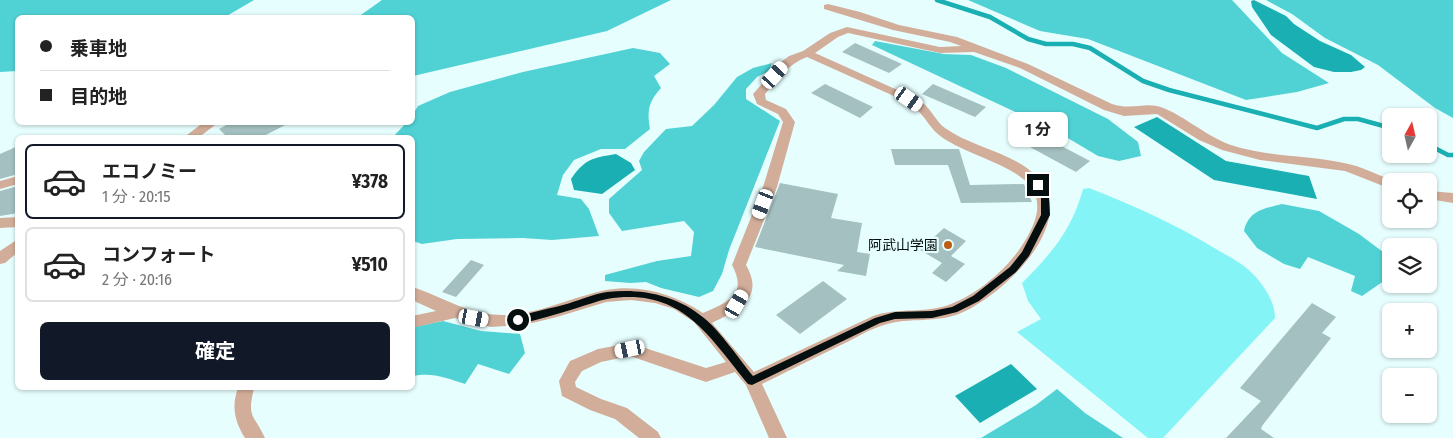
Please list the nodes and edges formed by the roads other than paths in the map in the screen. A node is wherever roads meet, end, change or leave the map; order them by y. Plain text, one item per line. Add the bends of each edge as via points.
1 (828, 7) dead end
2 (976, 48) junction
3 (807, 53) junction
4 (208, 125) edge
5 (194, 135) edge
6 (15, 181) edge
7 (1382, 181) edge
8 (0, 185) edge
9 (1437, 196) edge
10 (1453, 198) edge
11 (15, 222) edge
12 (0, 223) edge
13 (15, 246) edge
14 (0, 259) edge
15 (415, 294) edge
16 (456, 312) junction
17 (415, 321) edge
18 (702, 321) junction
19 (737, 365) junction
20 (752, 381) junction
21 (245, 390) edge
22 (256, 438) edge
23 (652, 438) edge
24 (778, 438) edge

1 - 2 street via 897,28 953,39
2 - 3 street via 940,50 847,30
2 - 7 street via 1024,66 1124,112 1161,110 1219,144 1264,157 1346,167
3 - 18 street via 785,64 759,94 762,102 789,118 786,135 739,264 746,275 746,287 737,304
3 - 20 street via 909,99 942,132 1024,172 1038,185 1045,198 1046,215 1026,254 1013,269 976,298 954,310 932,315 878,320
4 - 5 street
6 - 8 street
9 - 10 street
11 - 12 street
13 - 14 street
15 - 16 street
16 - 17 street
16 - 18 street via 484,320 518,320 606,296 631,294 668,301 690,311
18 - 19 street
19 - 20 street
19 - 23 street via 706,375 630,349 598,356 576,366 567,381 568,391 621,413
20 - 24 street
21 - 22 street via 242,412

